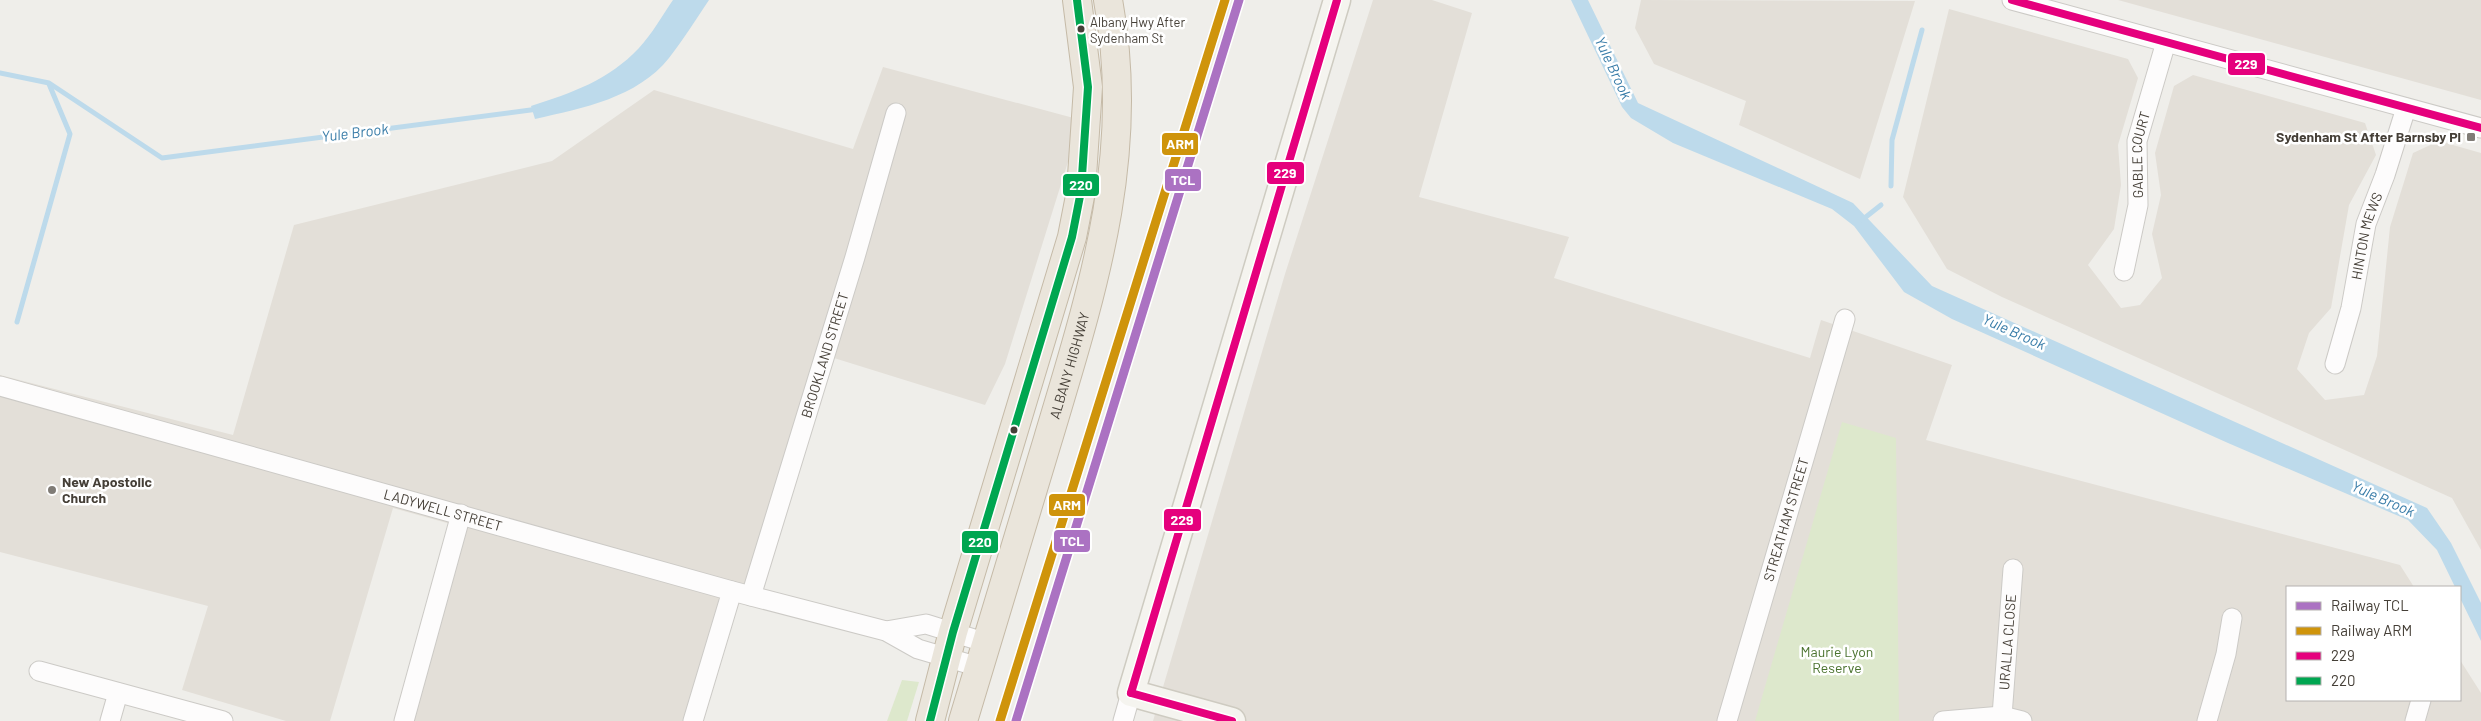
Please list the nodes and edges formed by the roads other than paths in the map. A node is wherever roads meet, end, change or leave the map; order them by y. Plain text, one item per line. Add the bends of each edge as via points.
1 (1077, 0) edge
2 (1108, 0) edge
3 (1337, 0) edge
4 (2012, 0) edge
5 (2166, 42) junction
6 (2406, 108) junction
7 (896, 113) dead end
8 (2481, 128) edge
9 (2124, 271) dead end
10 (1845, 319) dead end
11 (2334, 364) dead end
12 (0, 386) edge
13 (461, 514) junction
14 (2013, 569) dead end
15 (732, 591) junction
16 (751, 596) junction
17 (2232, 618) dead end
18 (886, 630) junction
19 (950, 644) junction
20 (983, 655) junction
21 (39, 671) dead end
22 (118, 692) junction
23 (1132, 693) junction
24 (2421, 701) edge
25 (2002, 716) junction
26 (110, 721) edge
27 (223, 721) edge
28 (404, 721) edge
29 (693, 721) edge
30 (930, 721) edge
31 (964, 721) edge
32 (1123, 721) edge
33 (1232, 721) edge
34 (1727, 721) edge
35 (1943, 721) edge
36 (2022, 721) edge
37 (2207, 721) edge
38 (2415, 721) edge

1 - 19 highway via 1088,87 1081,191 1072,237
2 - 20 highway, ALBANY HIGHWAY via 1118,81 1116,154 1107,222 1075,349
3 - 23 street
4 - 5 street
5 - 6 street
5 - 9 street, GABLE COURT via 2137,142 2138,204
6 - 8 street
6 - 11 street, HINTON MEWS via 2366,224 2351,308
7 - 16 street, BROOKLAND STREET
10 - 34 street, STREATHAM STREET
12 - 13 street, LADYWELL STREET
13 - 15 street, LADYWELL STREET
13 - 28 street
14 - 25 street, URALLA CLOSE
15 - 16 street, LADYWELL STREET
15 - 29 street
16 - 18 street, LADYWELL STREET
17 - 37 street via 2226,654
18 - 19 street, LADYWELL STREET via 918,649
18 - 19 street, LADYWELL STREET via 926,624
19 - 20 street, LADYWELL STREET
19 - 20 street, LADYWELL STREET
19 - 30 highway
20 - 31 highway, ALBANY HIGHWAY
21 - 22 street
22 - 26 street
22 - 27 street
23 - 32 street
23 - 33 street
24 - 38 street
25 - 35 street
25 - 36 street

